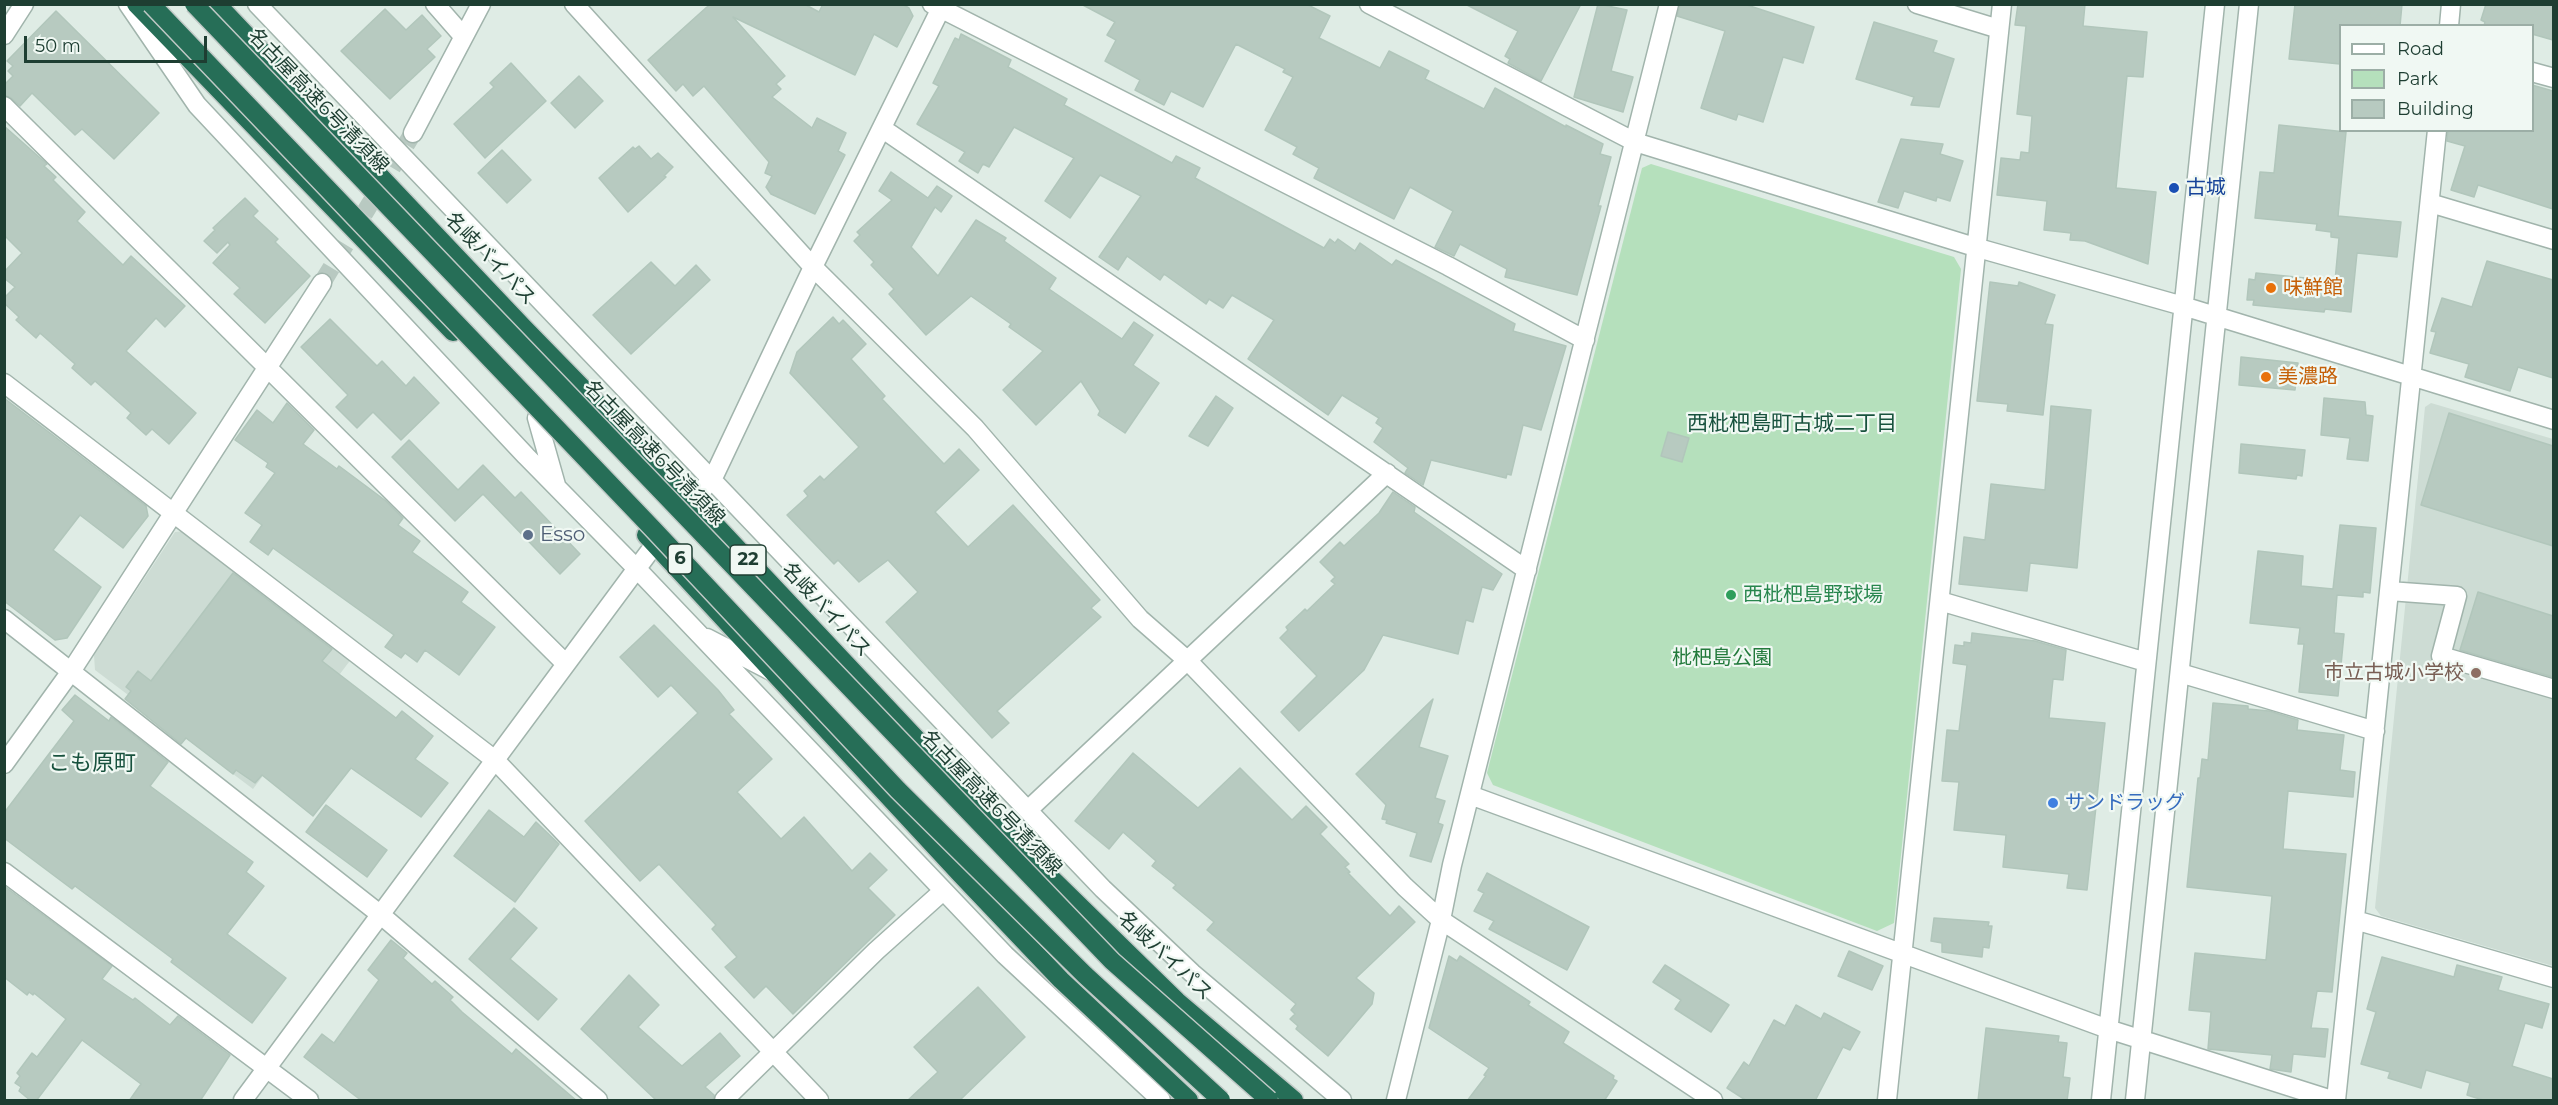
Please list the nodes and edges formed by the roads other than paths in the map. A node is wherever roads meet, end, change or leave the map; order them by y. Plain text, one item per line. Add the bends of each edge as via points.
1 (24, 4) edge
2 (128, 4) edge
3 (136, 4) edge
4 (151, 4) edge
5 (194, 4) edge
6 (217, 4) edge
7 (256, 4) edge
8 (435, 4) edge
9 (481, 4) edge
10 (574, 4) edge
11 (1369, 4) edge
12 (1669, 4) edge
13 (1917, 4) edge
14 (2002, 4) edge
15 (2215, 4) edge
16 (2249, 4) edge
17 (2451, 4) edge
18 (939, 6) edge
19 (2448, 24) edge
20 (1999, 29) junction
21 (4, 35) edge
22 (463, 36) junction
23 (2534, 73) edge
24 (2553, 78) edge
25 (4, 106) edge
26 (883, 129) junction
27 (2437, 132) edge
28 (413, 133) tunnel mouth
29 (1635, 142) junction
30 (2430, 203) junction
31 (2553, 240) edge
32 (1978, 248) junction
33 (813, 267) junction
34 (322, 283) tunnel mouth
35 (2183, 306) junction
36 (2217, 317) junction
37 (1585, 340) junction
38 (269, 368) junction
39 (2411, 378) junction
40 (4, 383) edge
41 (537, 418) junction
42 (2553, 420) edge
43 (1387, 473) junction
44 (710, 480) junction
45 (556, 487) junction
46 (693, 501) junction
47 (175, 513) junction
48 (655, 544) junction
49 (637, 568) junction
50 (1527, 570) junction
51 (2389, 591) junction
52 (1940, 601) junction
53 (4, 620) edge
54 (696, 632) junction
55 (1188, 661) junction
56 (2146, 662) junction
57 (566, 664) junction
58 (72, 670) junction
59 (772, 672) junction
60 (2180, 673) junction
61 (2553, 689) edge
62 (2375, 731) junction
63 (495, 760) junction
64 (4, 764) edge
65 (1470, 795) junction
66 (1028, 810) junction
67 (4, 872) edge
68 (943, 891) junction
69 (381, 915) junction
70 (1441, 920) junction
71 (2355, 920) junction
72 (1903, 954) junction
73 (2553, 978) edge
74 (2108, 1029) junction
75 (2141, 1041) junction
76 (772, 1053) junction
77 (266, 1069) junction
78 (243, 1101) edge
79 (309, 1101) edge
80 (598, 1101) edge
81 (724, 1101) edge
82 (819, 1101) edge
83 (1161, 1101) edge
84 (1189, 1101) edge
85 (1221, 1101) edge
86 (1269, 1101) edge
87 (1294, 1101) edge
88 (1342, 1101) edge
89 (1396, 1101) edge
90 (1713, 1101) edge
91 (1887, 1101) edge
92 (2101, 1101) edge
93 (2135, 1101) edge
94 (2334, 1101) edge

1 - 21 street
2 - 45 street via 197,105
3 - 41 highway
4 - 85 highway, 6, bridge via 898,790 1085,975
5 - 86 highway, 名古屋高速6号清須線 / 6, bridge via 1112,961
6 - 46 highway, 名岐バイパス / 22
7 - 44 street
8 - 22 street
9 - 22 street
10 - 33 street
11 - 29 street
12 - 29 street
13 - 20 street
14 - 20 street
15 - 35 street
16 - 36 street
17 - 19 street
18 - 26 street
18 - 37 street
20 - 32 street
22 - 28 street
23 - 24 street
25 - 38 street
26 - 33 street
26 - 43 street
27 - 30 street
29 - 32 street
29 - 37 street
30 - 31 street
30 - 39 street
32 - 35 street
32 - 52 street
33 - 44 street
33 - 55 street via 975,428 1140,619
34 - 38 street
35 - 36 street
35 - 56 street
36 - 39 street
36 - 60 street
37 - 50 street
38 - 47 street
38 - 57 street
39 - 42 street
39 - 51 street
40 - 47 street
41 - 45 street
41 - 48 highway
43 - 50 street
43 - 55 street
44 - 46 street
44 - 66 street
45 - 49 street
46 - 87 highway, 名岐バイパス / 22 via 1003,831 1177,1001
47 - 58 street
47 - 63 street
48 - 49 street
48 - 59 highway
49 - 54 street
49 - 57 street
50 - 65 street
51 - 61 street via 2457,596 2441,656
51 - 62 street
52 - 56 street
52 - 72 street
53 - 58 street
54 - 59 street
54 - 68 street
55 - 66 street
55 - 70 street
56 - 74 street
57 - 63 street
58 - 64 street
58 - 69 street
59 - 84 highway via 1054,972
60 - 62 street
60 - 75 street
62 - 71 street
63 - 69 street
63 - 76 street
65 - 70 street
65 - 72 street
66 - 88 street via 1192,974
67 - 77 street
68 - 76 street
68 - 83 street via 1005,955
69 - 77 street
69 - 80 street
70 - 89 street
70 - 90 street
71 - 73 street
71 - 94 street
72 - 74 street
72 - 91 street
74 - 75 street
74 - 92 street
75 - 93 street
75 - 94 street
76 - 81 street
76 - 82 street
77 - 78 street
77 - 79 street

